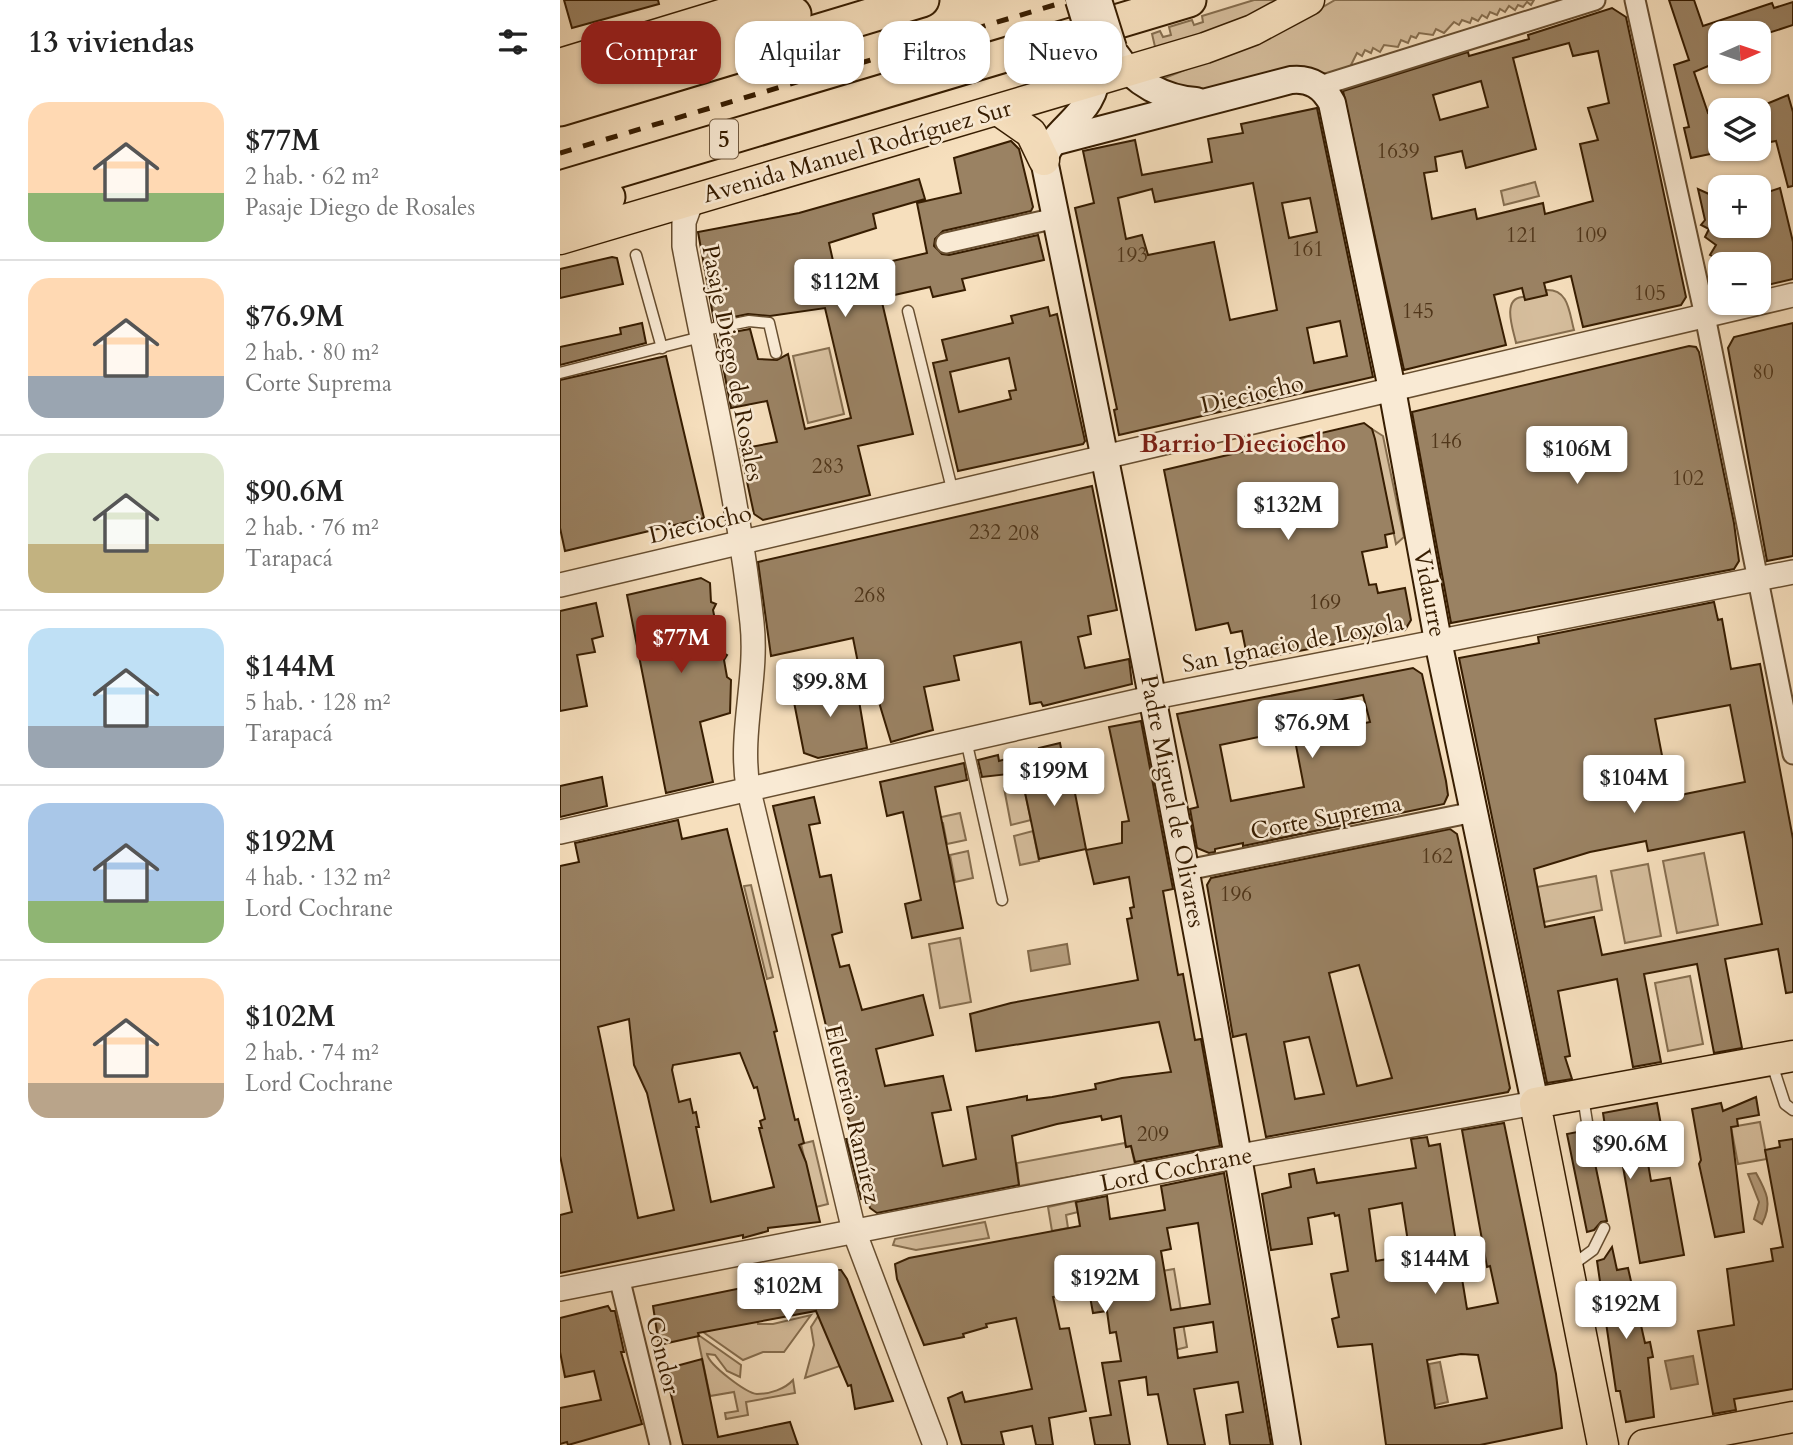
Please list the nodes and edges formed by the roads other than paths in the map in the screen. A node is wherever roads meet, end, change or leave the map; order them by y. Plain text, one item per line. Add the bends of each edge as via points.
1 (844, 0) edge
2 (922, 0) edge
3 (1079, 0) edge
4 (1098, 0) edge
5 (1189, 0) edge
6 (1309, 0) edge
7 (1595, 0) edge
8 (1635, 0) edge
9 (751, 3) edge
10 (1089, 21) edge
11 (1102, 21) edge
12 (1122, 61) edge
13 (560, 64) edge
14 (1122, 71) edge
15 (560, 76) edge
16 (1061, 84) edge
17 (1098, 84) edge
18 (1320, 86) junction
19 (888, 90) junction
20 (1202, 101) junction
21 (560, 109) edge
22 (998, 110) junction
23 (1049, 151) junction
24 (560, 188) edge
25 (692, 200) junction
26 (560, 212) edge
27 (1056, 218) junction
28 (560, 239) edge
29 (946, 243) dead end
30 (636, 255) dead end
31 (1793, 295) edge
32 (908, 311) dead end
33 (1705, 316) junction
34 (700, 334) junction
35 (662, 348) junction
36 (776, 353) dead end
37 (560, 373) edge
38 (1392, 389) junction
39 (1106, 455) junction
40 (953, 493) junction
41 (740, 541) junction
42 (1793, 572) edge
43 (1759, 578) junction
44 (560, 585) edge
45 (1438, 641) junction
46 (1154, 698) junction
47 (966, 739) junction
48 (1793, 754) edge
49 (748, 787) junction
50 (1474, 812) junction
51 (560, 832) edge
52 (1186, 870) junction
53 (1002, 900) dead end
54 (1782, 1058) edge
55 (1582, 1095) junction
56 (1535, 1103) junction
57 (1793, 1110) edge
58 (1584, 1131) dead end
59 (1240, 1156) junction
60 (1604, 1228) dead end
61 (854, 1231) junction
62 (1568, 1268) junction
63 (619, 1277) junction
64 (560, 1289) edge
65 (1793, 1417) edge
66 (660, 1445) edge
67 (935, 1445) edge
68 (1287, 1445) edge
69 (1603, 1445) edge
70 (1644, 1445) edge

1 - 15 highway via 630,62
2 - 21 highway
3 - 10 main road, bridge
4 - 11 main road, bridge
5 - 19 highway, 5
6 - 12 main road, Avenida Manuel Rodríguez Sur via 1233,38
7 - 18 street
8 - 33 street
9 - 13 main road
14 - 20 main road via 1165,94
16 - 22 main road, Avenida Manuel Rodríguez Sur
17 - 23 main road via 1080,116
18 - 20 main road via 1291,80
18 - 38 main road, Vidaurre via 1335,111
19 - 24 highway, 5
19 - 26 highway via 783,140
20 - 23 main road
22 - 23 main road
22 - 25 main road, Avenida Manuel Rodríguez Sur
23 - 27 main road, Padre Miguel de Olivares
25 - 28 main road, Avenida Manuel Rodríguez Sur
25 - 34 street, Pasaje Diego de Rosales via 683,234
27 - 29 street
27 - 39 main road, Padre Miguel de Olivares
30 - 35 lane
31 - 33 street, Dieciocho
32 - 40 lane
33 - 38 street, Dieciocho
33 - 43 street
34 - 35 lane
34 - 36 lane via 749,321 769,323
34 - 41 street, Pasaje Diego de Rosales
35 - 37 lane
38 - 39 street, Dieciocho
38 - 45 main road, Vidaurre
39 - 40 street, Dieciocho
39 - 46 main road, Padre Miguel de Olivares
40 - 41 street, Dieciocho
41 - 44 street, Dieciocho
41 - 49 street, Pasaje Diego de Rosales via 753,639 744,743
42 - 43 street, San Ignacio de Loyola
43 - 45 street, San Ignacio de Loyola
43 - 48 street
45 - 46 street, San Ignacio de Loyola
45 - 50 main road, Vidaurre
46 - 47 street, San Ignacio de Loyola
46 - 52 main road, Padre Miguel de Olivares
47 - 49 street, San Ignacio de Loyola
47 - 53 lane
49 - 51 street, San Ignacio de Loyola
49 - 61 street, Eleuterio Ramírez
50 - 52 street, Corte Suprema
50 - 56 main road, Vidaurre
52 - 59 main road, Padre Miguel de Olivares
54 - 55 main road, Lord Cochrane
54 - 57 lane via 1785,1104
55 - 56 main road, Lord Cochrane
55 - 58 lane
56 - 59 street, Lord Cochrane
56 - 62 main road
59 - 61 street, Lord Cochrane
59 - 68 main road, Padre Miguel de Olivares
60 - 62 lane via 1593,1250
61 - 63 street, Lord Cochrane
61 - 67 street, Eleuterio Ramírez
62 - 69 main road
63 - 64 street, Lord Cochrane
63 - 66 street, Cóndor
65 - 70 main road

